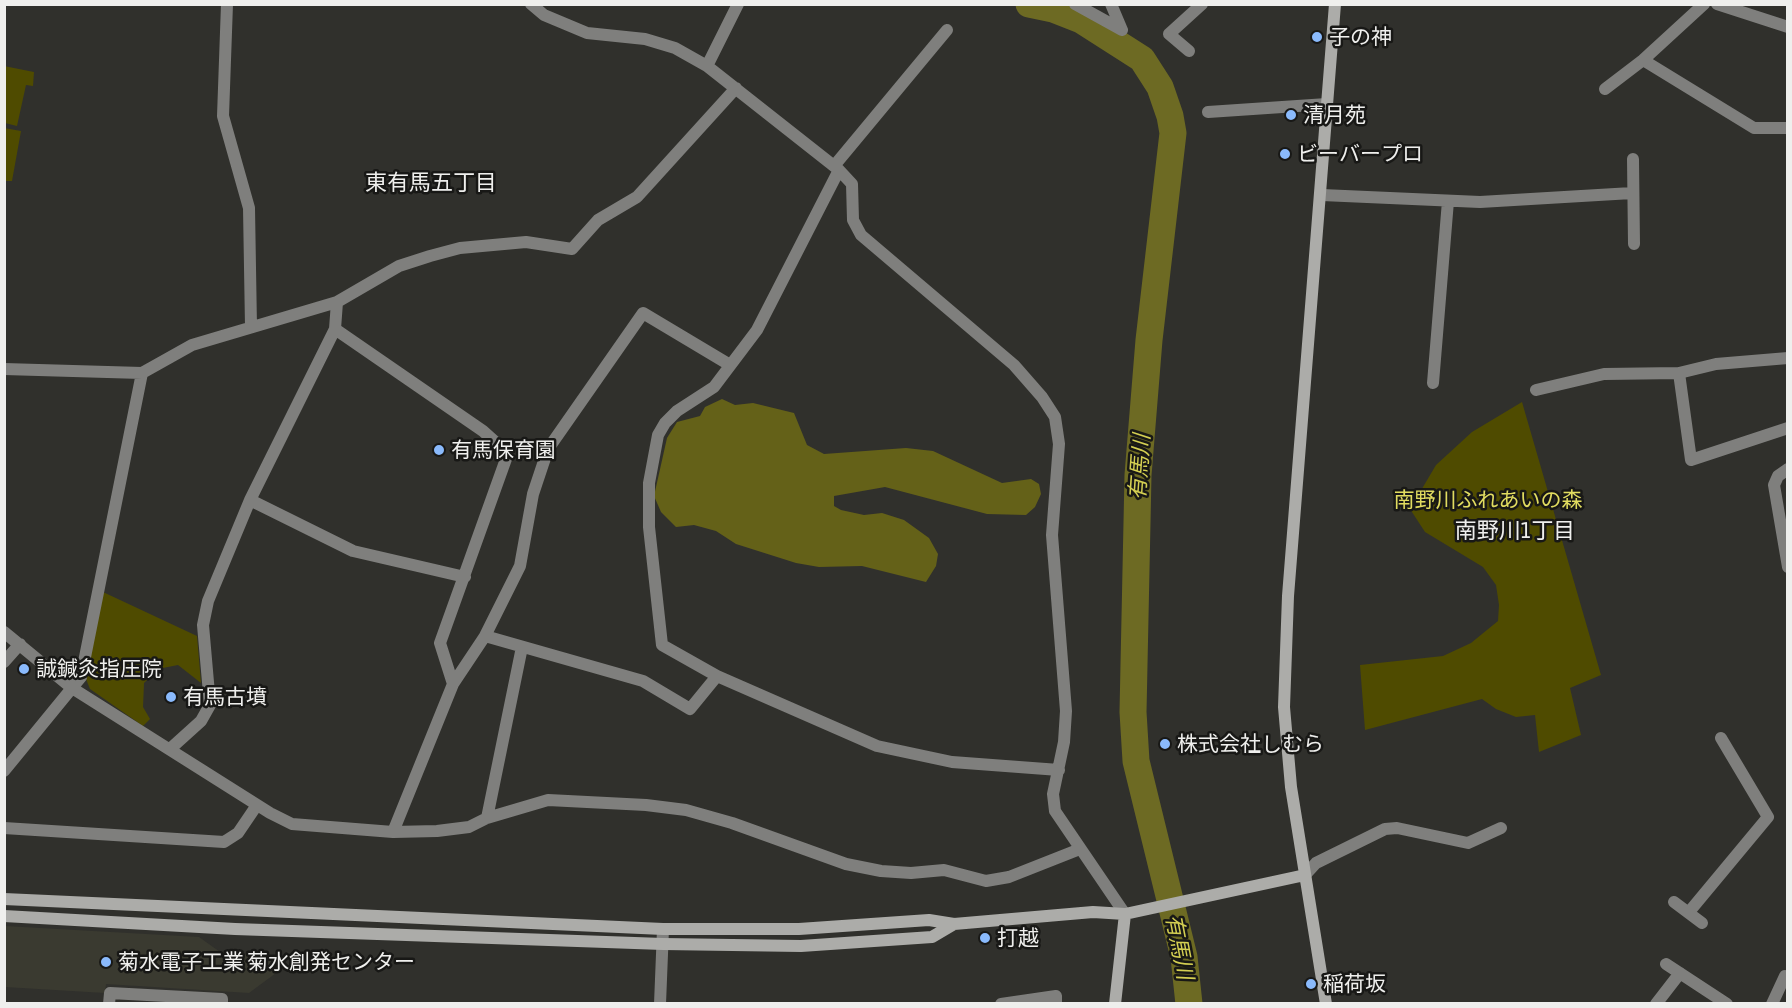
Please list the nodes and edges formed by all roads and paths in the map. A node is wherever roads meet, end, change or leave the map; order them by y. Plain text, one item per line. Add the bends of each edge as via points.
1 (227, 4) edge
2 (531, 4) edge
3 (738, 4) edge
4 (1075, 4) edge
5 (1111, 4) edge
6 (1202, 4) edge
7 (1335, 4) edge
8 (1704, 4) edge
9 (1717, 4) edge
10 (1788, 27) edge
11 (947, 30) dead end
12 (1189, 51) dead end
13 (1643, 60) junction
14 (707, 66) junction
15 (736, 88) junction
16 (1605, 89) dead end
17 (1327, 104) junction
18 (1208, 112) dead end
19 (1788, 128) edge
20 (1633, 159) dead end
21 (836, 168) junction
22 (1632, 194) junction
23 (1322, 195) junction
24 (1448, 201) junction
25 (1634, 244) dead end
26 (337, 302) junction
27 (251, 327) junction
28 (335, 329) junction
29 (1788, 358) edge
30 (730, 365) junction
31 (4, 369) edge
32 (142, 373) junction
33 (1678, 373) junction
34 (1433, 383) dead end
35 (1536, 390) dead end
36 (1788, 428) edge
37 (1788, 469) edge
38 (250, 500) junction
39 (1788, 567) edge
40 (465, 577) junction
41 (4, 632) edge
42 (485, 636) junction
43 (20, 644) junction
44 (522, 647) junction
45 (4, 662) edge
46 (717, 676) junction
47 (453, 684) junction
48 (72, 688) junction
49 (1721, 738) dead end
50 (170, 749) junction
51 (1059, 770) junction
52 (4, 771) edge
53 (257, 805) junction
54 (488, 818) junction
55 (4, 828) edge
56 (1502, 828) dead end
57 (393, 832) junction
58 (1080, 849) junction
59 (1305, 875) junction
60 (4, 899) edge
61 (1674, 902) dead end
62 (1689, 912) junction
63 (1125, 914) junction
64 (4, 916) edge
65 (1702, 923) dead end
66 (954, 924) junction
67 (663, 929) junction
68 (663, 944) junction
69 (1666, 964) dead end
70 (1680, 973) junction
71 (1785, 976) dead end
72 (110, 1004) edge
73 (222, 1004) edge
74 (660, 1004) edge
75 (1001, 1004) edge
76 (1056, 1004) edge
77 (1115, 1004) edge
78 (1326, 1004) edge
79 (1656, 1004) edge
80 (1727, 1004) edge
81 (1773, 1004) edge

1 - 27 street via 223,116 249,208
2 - 14 street via 544,15 587,33 645,39 675,48
3 - 14 street
4 - 5 street via 1122,30
6 - 12 street via 1169,34
7 - 17 street
8 - 13 street
9 - 10 street
11 - 21 street
13 - 16 street
13 - 19 street via 1754,128
14 - 15 street
15 - 21 street
15 - 26 street via 637,197 598,219 572,249 526,242 460,248 399,266
17 - 18 street
17 - 23 street
20 - 22 street
21 - 30 street via 757,330
21 - 51 street via 852,184 853,220 861,235 1014,365 1055,417 1059,444 1052,535 1066,711
22 - 24 street
22 - 25 street
23 - 24 street
23 - 59 street via 1288,596 1284,707
24 - 34 street
26 - 27 street
26 - 28 street
27 - 32 street via 192,345
28 - 38 street
28 - 40 street via 483,431 503,449 506,459
29 - 33 street via 1716,364
30 - 42 street via 643,313 548,449 533,494 520,566
30 - 46 street via 714,387 665,423 658,435 650,483 649,527 662,645
31 - 32 street
32 - 48 street via 81,677
33 - 35 street via 1604,374
33 - 36 street via 1691,460
37 - 39 street via 1773,485
38 - 40 street via 352,551
38 - 50 street via 208,601 203,626 210,705 201,722
40 - 47 street via 440,644
41 - 43 street
42 - 44 street
42 - 47 street
43 - 45 street
43 - 48 street
44 - 46 street via 642,681 690,709
44 - 54 street
46 - 51 street via 877,746 952,762
47 - 57 street
48 - 50 street
48 - 52 street
49 - 62 street via 1768,817
50 - 53 street
51 - 58 street via 1053,794 1055,811
53 - 55 street via 238,833 224,842
53 - 57 street via 292,824
54 - 57 street via 469,827
54 - 58 street via 548,800 686,810 846,864 911,873 944,870 986,881 1009,878
56 - 59 street via 1468,843 1385,829 1316,864
58 - 63 street
59 - 63 street
59 - 78 street
60 - 67 street
61 - 62 street
62 - 65 street
63 - 66 street via 1093,912
63 - 77 street
64 - 68 street via 235,929
66 - 67 street via 929,920 799,929
66 - 68 street via 932,937 872,942 801,946
67 - 68 street
68 - 74 street
69 - 70 street
70 - 79 street
70 - 80 street
71 - 81 street
72 - 73 street via 110,993 222,999
75 - 76 street via 1056,996

